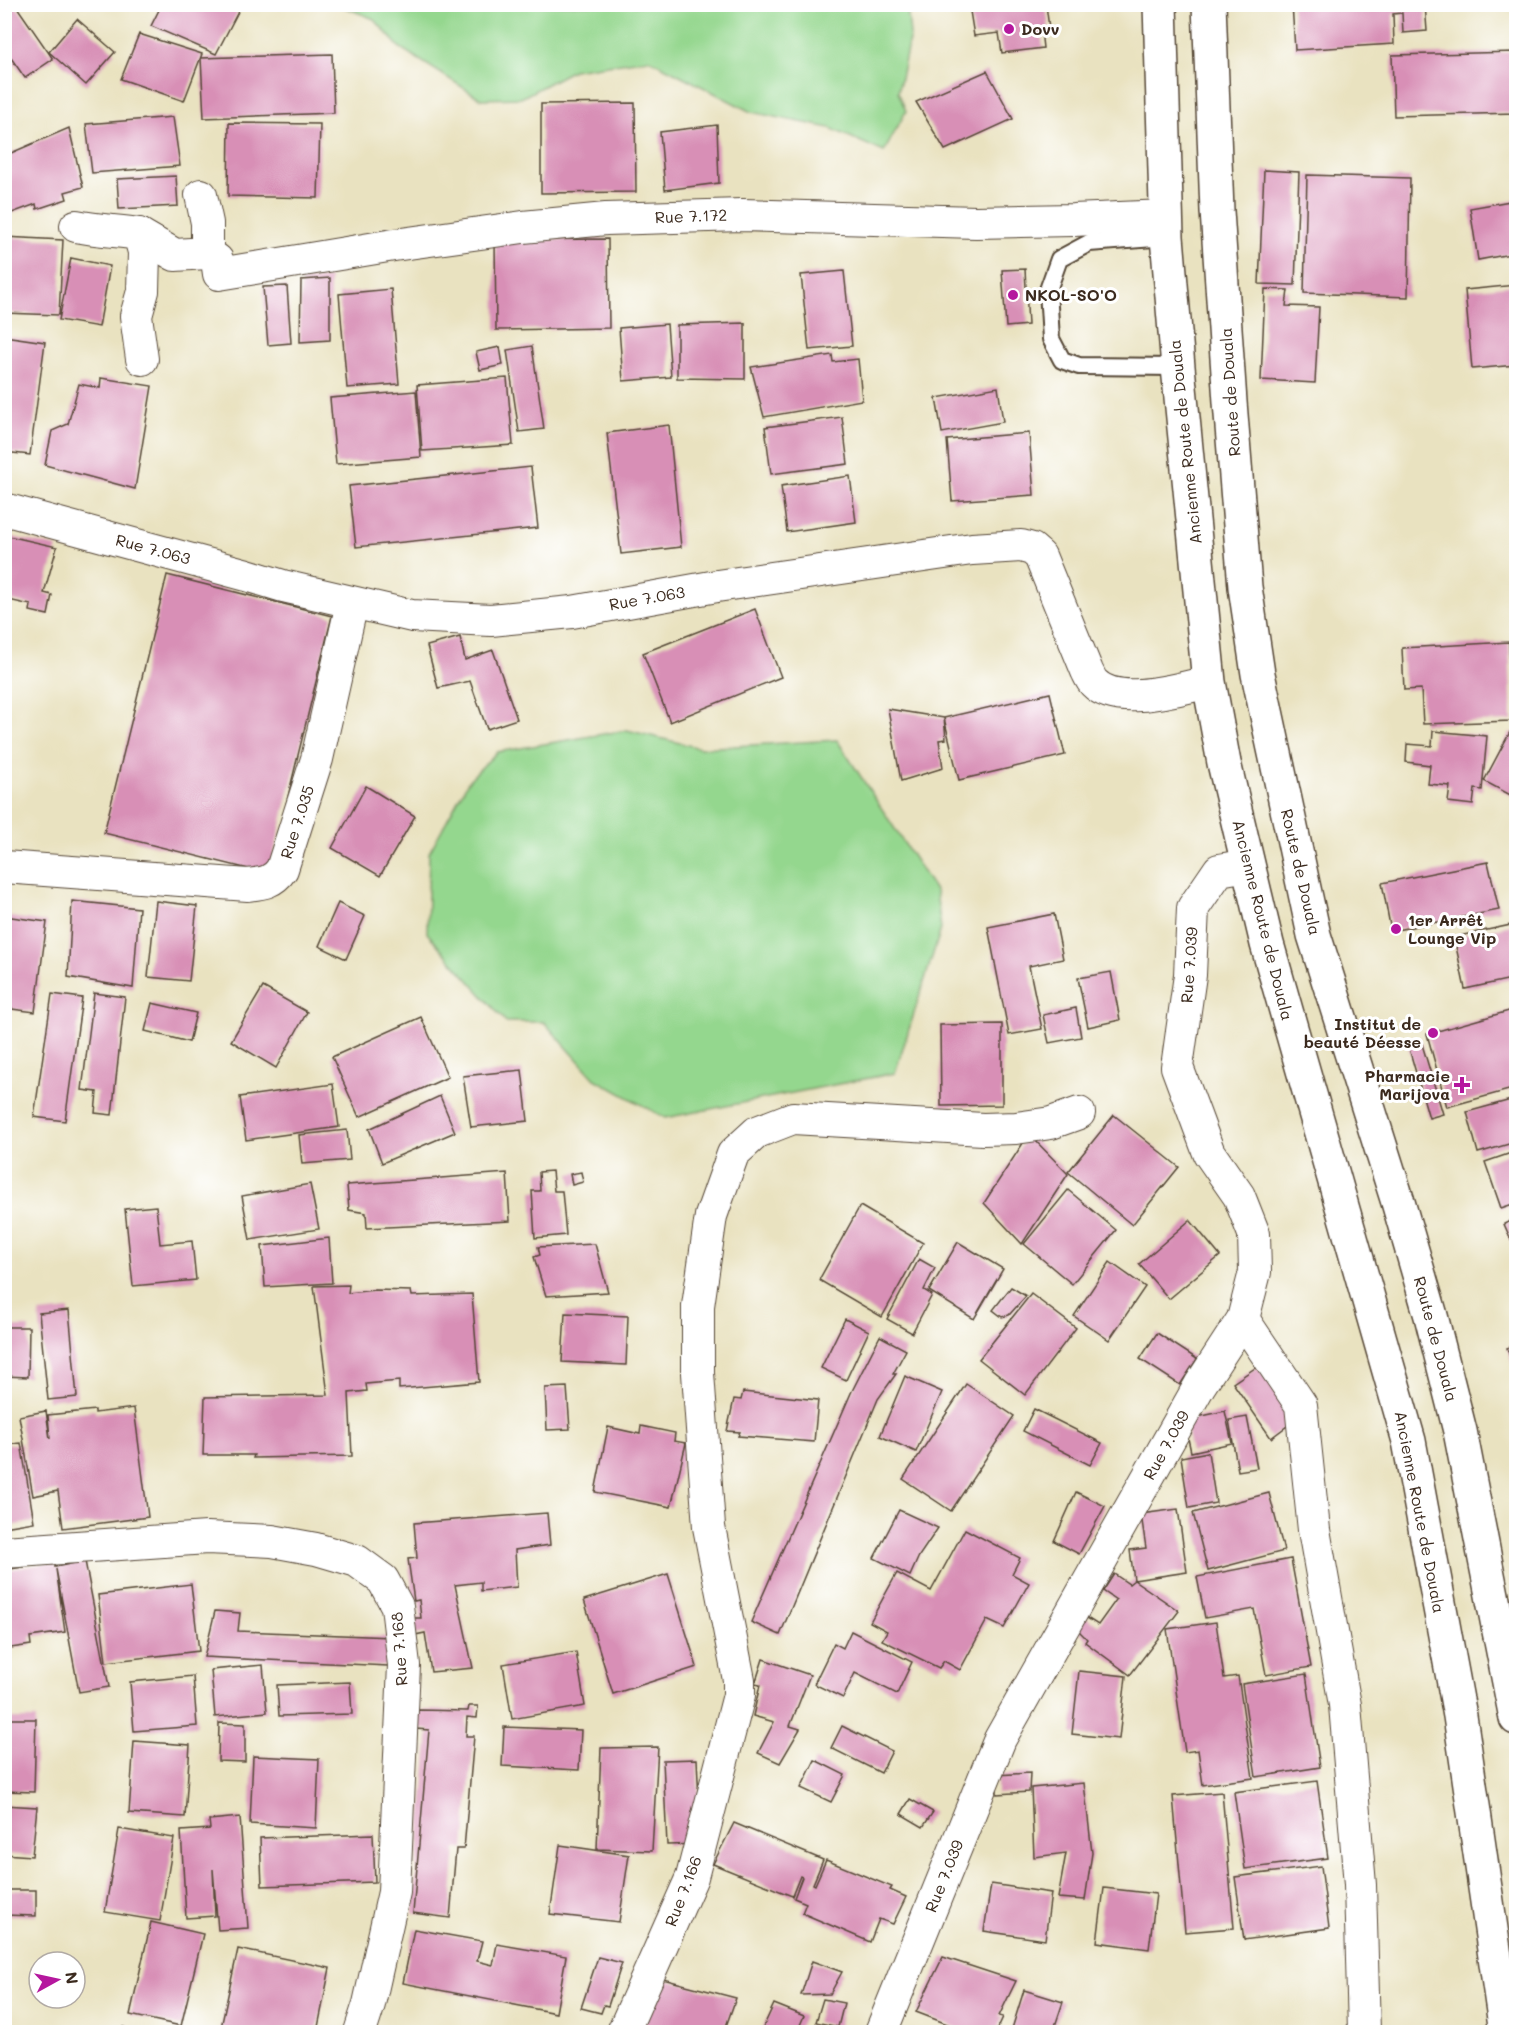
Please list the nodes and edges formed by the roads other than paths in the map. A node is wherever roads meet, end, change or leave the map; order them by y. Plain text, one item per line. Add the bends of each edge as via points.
1 (1160, 4) edge
2 (1209, 4) edge
3 (201, 195) dead end
4 (76, 225) dead end
5 (1166, 226) junction
6 (139, 234) junction
7 (213, 263) junction
8 (142, 359) dead end
9 (1178, 367) junction
10 (4, 509) edge
11 (351, 603) junction
12 (1209, 682) junction
13 (1248, 865) junction
14 (4, 867) edge
15 (1079, 1113) dead end
16 (1243, 1319) junction
17 (4, 1552) edge
18 (1516, 1718) edge
19 (360, 2032) edge
20 (623, 2032) edge
21 (881, 2032) edge
22 (1364, 2032) edge
23 (1506, 2032) edge

1 - 5 main road, Ancienne Route de Douala
2 - 18 main road, Route de Douala via 1230,402 1245,587 1258,674 1314,935 1431,1316 1457,1419
3 - 7 street
4 - 6 street
5 - 7 street, Rue 7.172 via 1073,220 976,222 742,215 606,219
5 - 9 main road, Ancienne Route de Douala
5 - 9 lane via 1089,243 1059,259 1048,290 1051,339 1062,360 1079,366
6 - 7 street, Rue 7.172 via 175,255
6 - 8 street via 144,252 143,291 136,316
9 - 12 main road, Ancienne Route de Douala
10 - 11 street, Rue 7.063
11 - 12 street, Rue 7.063 via 412,616 491,620 572,612 717,586 972,549 1022,546 1040,556 1095,684 1124,696
11 - 14 street, Rue 7.035 via 317,759 276,878 248,885
12 - 13 main road, Ancienne Route de Douala
13 - 16 street, Rue 7.039 via 1219,870 1193,908 1190,975 1177,1067 1209,1153 1239,1196 1254,1234 1255,1272
13 - 23 main road, Ancienne Route de Douala via 1409,1442 1460,1716
15 - 20 street, Rue 7.166 via 1051,1123 983,1129 793,1118 758,1132 733,1154 711,1216 698,1306 698,1362 709,1527 739,1695 692,1877
16 - 21 street, Rue 7.039 via 1200,1385 1000,1739
16 - 22 street via 1301,1405 1314,1530 1345,1705 1360,1886
17 - 19 street, Rue 7.168 via 207,1538 272,1541 357,1561 382,1580 397,1606 404,1665 394,1892

